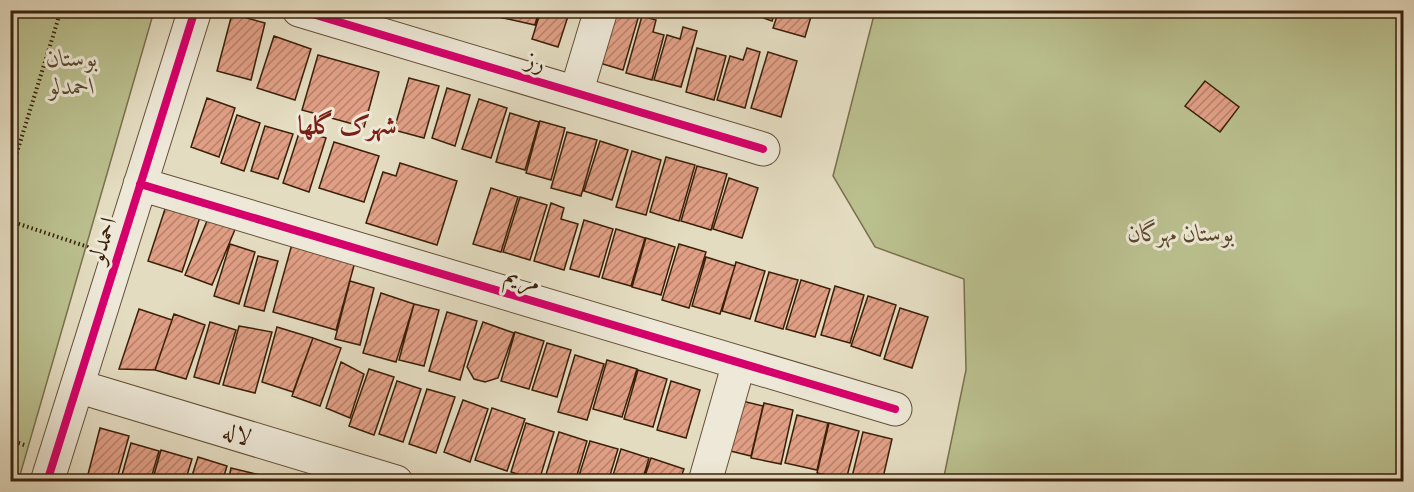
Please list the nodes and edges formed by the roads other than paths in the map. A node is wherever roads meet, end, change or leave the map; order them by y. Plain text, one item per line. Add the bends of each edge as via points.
1 (195, 10) edge
2 (299, 10) edge
3 (601, 10) edge
4 (576, 93) junction
5 (763, 149) dead end
6 (140, 184) junction
7 (739, 363) junction
8 (77, 387) junction
9 (895, 409) dead end
10 (46, 482) edge
11 (396, 482) edge
12 (705, 482) edge

1 - 6 street, احمدلو
2 - 4 street, رز
3 - 4 street
4 - 5 street, رز
6 - 7 street, مریم
6 - 8 street, احمدلو
7 - 9 street, مریم
7 - 12 street
8 - 10 street, احمدلو
8 - 11 street, لاله

